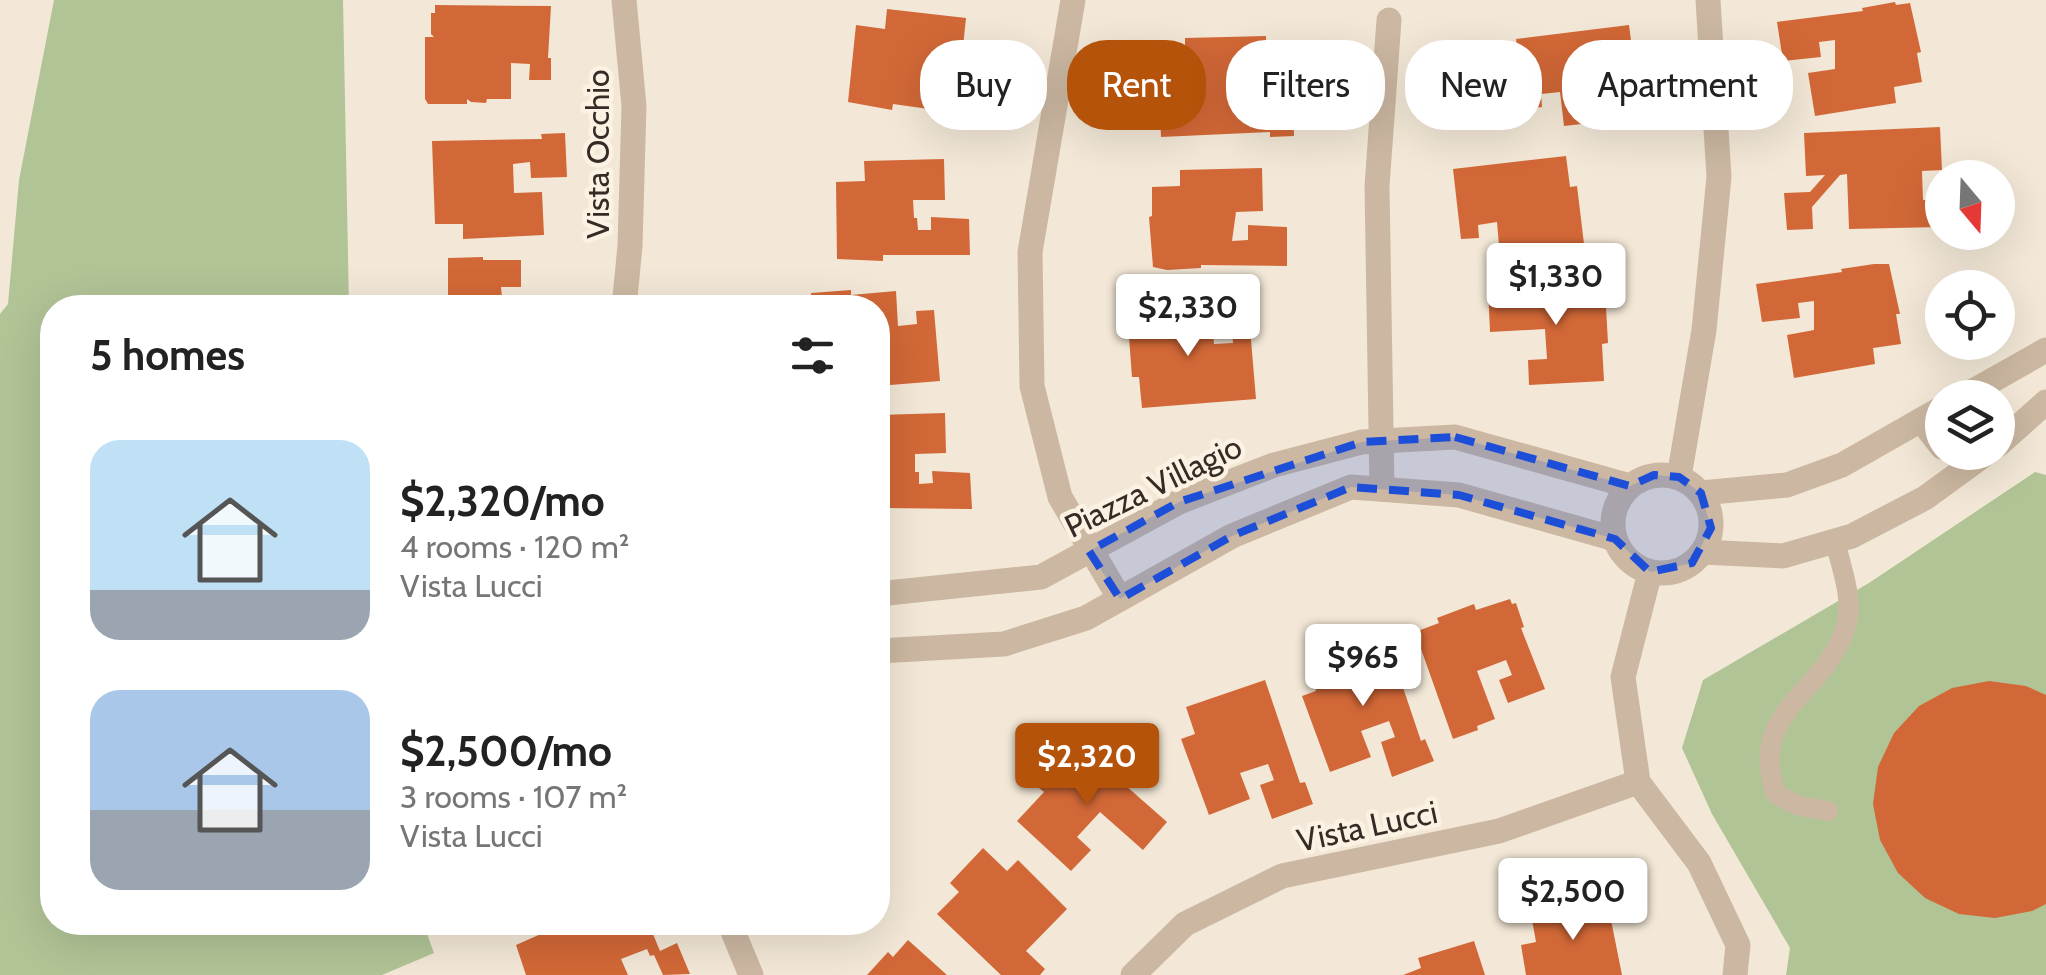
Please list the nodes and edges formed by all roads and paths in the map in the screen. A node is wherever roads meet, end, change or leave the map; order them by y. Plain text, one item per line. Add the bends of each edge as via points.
1 (624, 0) edge
2 (1073, 0) edge
3 (1708, 0) edge
4 (1390, 20) dead end
5 (625, 295) edge
6 (2046, 350) edge
7 (1993, 380) edge
8 (2046, 402) edge
9 (1925, 418) edge
10 (2015, 430) edge
11 (1380, 442) junction
12 (1942, 470) edge
13 (1679, 477) junction
14 (1630, 486) junction
15 (1382, 489) junction
16 (1700, 493) junction
17 (1615, 539) junction
18 (1835, 541) junction
19 (1089, 551) junction
20 (1702, 552) junction
21 (1650, 572) junction
22 (890, 593) edge
23 (1120, 599) junction
24 (890, 649) edge
25 (1638, 782) junction
26 (1828, 812) dead end
27 (734, 935) edge
28 (751, 975) edge
29 (1134, 975) edge
30 (1735, 975) edge

1 - 5 street, Vista Occhio via 634,106
2 - 19 street via 1030,252 1032,386 1060,497
3 - 13 street via 1719,176 1704,330
4 - 11 street via 1377,186
6 - 7 street
8 - 10 street
9 - 16 street via 1842,465 1787,485
11 - 14 street, Piazza Villagio via 1455,438
11 - 15 street
11 - 19 street, Piazza Villagio via 1274,465 1179,502
12 - 18 street via 1925,498
13 - 14 street via 1654,475
13 - 16 street
14 - 17 street via 1614,510
15 - 17 street via 1460,495
15 - 23 street via 1351,486 1232,536
16 - 20 street via 1711,516
17 - 21 street via 1622,554
18 - 20 street via 1783,556
18 - 26 lane via 1847,623 1815,681 1771,738 1767,768 1776,794
19 - 22 street, Piazza Villagio via 1041,577
19 - 23 street
20 - 21 street via 1680,570
21 - 25 street via 1623,676
23 - 24 street via 1086,618 1004,644
25 - 29 street, Vista Lucci via 1499,831 1282,876 1185,924
25 - 30 street via 1699,863 1738,945
27 - 28 street

